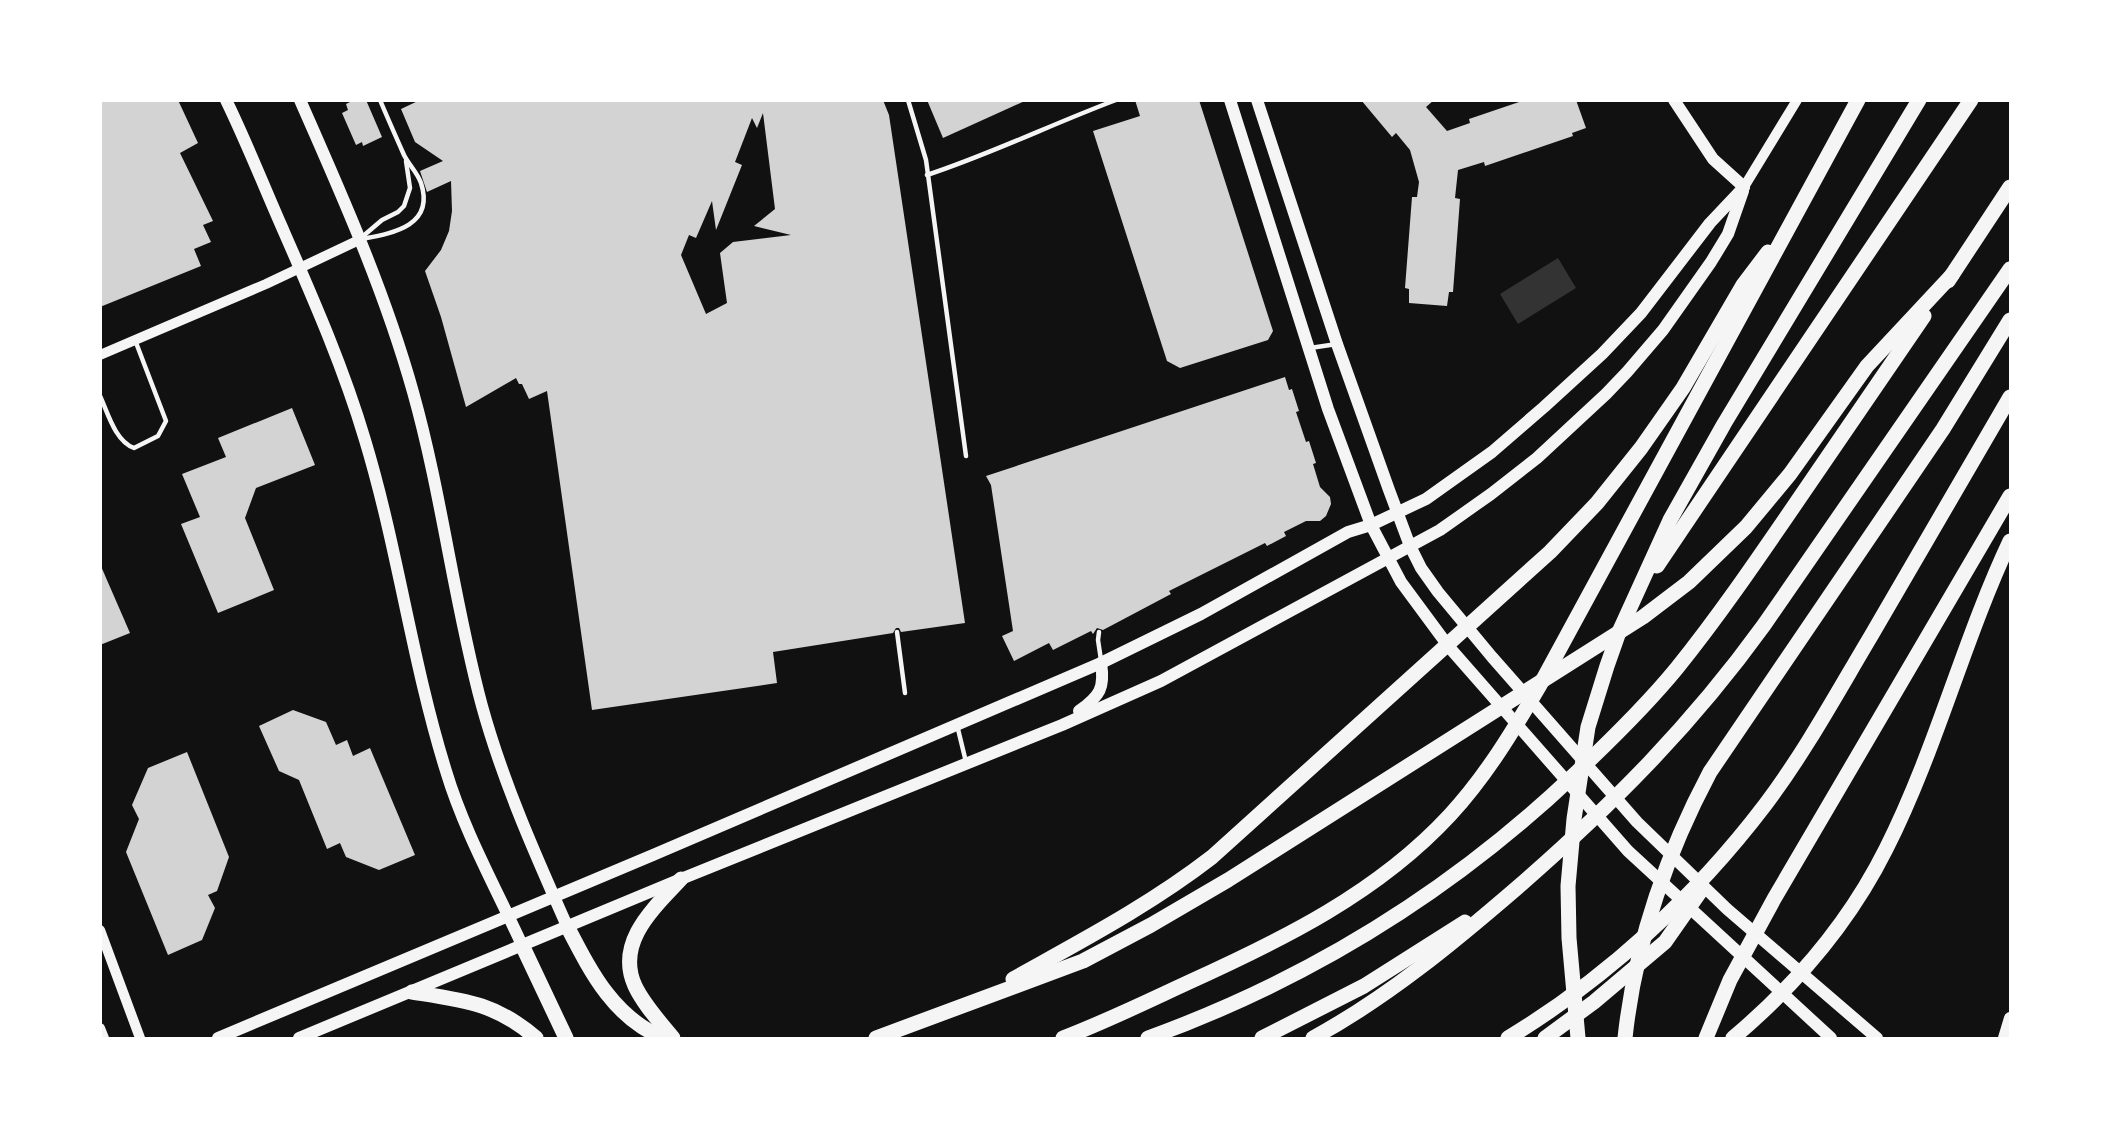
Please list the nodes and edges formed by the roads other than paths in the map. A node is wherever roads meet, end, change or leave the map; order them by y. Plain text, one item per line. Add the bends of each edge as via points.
1 (226, 100) edge
2 (300, 100) edge
3 (380, 100) edge
4 (908, 100) edge
5 (1116, 100) edge
6 (1230, 100) edge
7 (1257, 100) edge
8 (1674, 100) edge
9 (1797, 100) edge
10 (1858, 100) edge
11 (1919, 100) edge
12 (1971, 100) edge
13 (406, 158) junction
14 (927, 176) junction
15 (1744, 187) junction
16 (2010, 187) edge
17 (1799, 210) junction
18 (359, 240) junction
19 (301, 269) junction
20 (2010, 269) edge
21 (1952, 275) junction
22 (2010, 320) edge
23 (135, 340) junction
24 (1337, 344) junction
25 (1309, 348) junction
26 (102, 352) edge
27 (100, 396) edge
28 (2010, 398) edge
29 (966, 456) dead end
30 (2010, 496) edge
31 (1397, 512) junction
32 (1371, 525) junction
33 (2010, 542) edge
34 (1410, 546) junction
35 (1388, 558) junction
36 (1635, 598) junction
37 (897, 632) dead end
38 (1099, 632) dead end
39 (1101, 663) junction
40 (904, 693) dead end
41 (957, 725) junction
42 (1062, 725) junction
43 (966, 762) junction
44 (1733, 846) junction
45 (1533, 873) junction
46 (681, 879) junction
47 (554, 897) junction
48 (508, 915) junction
49 (567, 926) junction
50 (100, 930) edge
51 (522, 945) junction
52 (412, 992) junction
53 (970, 1002) junction
54 (100, 1028) edge
55 (2007, 1029) edge
56 (1511, 1037) edge
57 (104, 1038) edge
58 (140, 1038) edge
59 (218, 1038) edge
60 (299, 1038) edge
61 (536, 1038) edge
62 (566, 1038) edge
63 (663, 1038) edge
64 (673, 1038) edge
65 (876, 1038) edge
66 (1063, 1038) edge
67 (1148, 1038) edge
68 (1262, 1038) edge
69 (1313, 1038) edge
70 (1545, 1038) edge
71 (1578, 1038) edge
72 (1625, 1038) edge
73 (1706, 1038) edge
74 (1734, 1038) edge
75 (1831, 1038) edge
76 (1877, 1038) edge
77 (1994, 1038) edge

1 - 19 main road
2 - 18 main road
3 - 13 lane
4 - 14 lane
5 - 14 lane
6 - 25 main road
7 - 24 main road
8 - 15 main road via 1713,159
9 - 15 street
10 - 17 highway
11 - 36 highway via 1698,469
12 - 36 highway
13 - 18 lane via 410,188 404,206
13 - 18 lane via 421,183 423,202 417,219 397,232
14 - 29 lane
15 - 31 main road via 1710,223 1641,313 1602,354 1491,452 1426,499
15 - 34 main road via 1728,234 1711,262 1663,330 1627,372 1574,424 1491,494
16 - 21 highway
17 - 53 highway via 1743,285 1683,388 1624,471 1573,529 1239,835 1188,876 1118,921
17 - 66 highway via 1540,685 1502,749 1450,815 1370,885 1322,915 1265,946
18 - 19 street
18 - 47 main road via 414,394 482,706 510,795
19 - 23 street
19 - 48 main road via 346,383 379,488 446,773
20 - 45 highway via 1735,666 1677,735 1611,803
21 - 53 highway via 1867,366 1790,474 1746,527 1671,597 1611,639 1151,925 1083,961
21 - 67 highway via 1735,591 1678,667 1558,790 1499,841 1416,903 1336,953 1258,993
22 - 72 highway via 1932,446 1710,772 1684,824 1652,909 1632,986
23 - 26 street
23 - 27 lane via 166,421 158,436 134,447 126,445
24 - 25 lane
24 - 31 main road
25 - 32 main road
28 - 44 highway via 1821,720 1766,804
30 - 73 highway via 1795,862 1730,980
31 - 32 main road
31 - 34 main road
32 - 35 main road
32 - 39 main road via 1348,532 1201,614
33 - 74 highway via 1898,824 1873,873 1835,934 1795,981
34 - 35 main road
34 - 76 main road via 1438,592 1637,822 1727,909
35 - 42 main road via 1161,681
35 - 75 main road via 1449,647 1628,851
36 - 71 highway via 1615,643 1588,727 1574,819 1568,886
37 - 40 lane
38 - 39 lane
39 - 41 main road
39 - 42 main road via 1104,679 1098,695
41 - 43 lane
41 - 47 main road
42 - 43 main road
43 - 46 main road
44 - 56 highway via 1641,939 1579,990
44 - 70 highway via 1665,942
45 - 68 highway via 1401,963
45 - 69 highway via 1416,972
46 - 49 main road
46 - 64 highway via 640,926 630,954 634,984
47 - 48 main road
47 - 49 main road
48 - 51 main road
48 - 59 main road
49 - 51 main road
49 - 63 highway via 612,1002 632,1021
50 - 58 street
51 - 52 main road
51 - 62 highway
52 - 60 main road
52 - 61 highway via 490,1008
53 - 65 highway
54 - 57 street
55 - 77 main road

